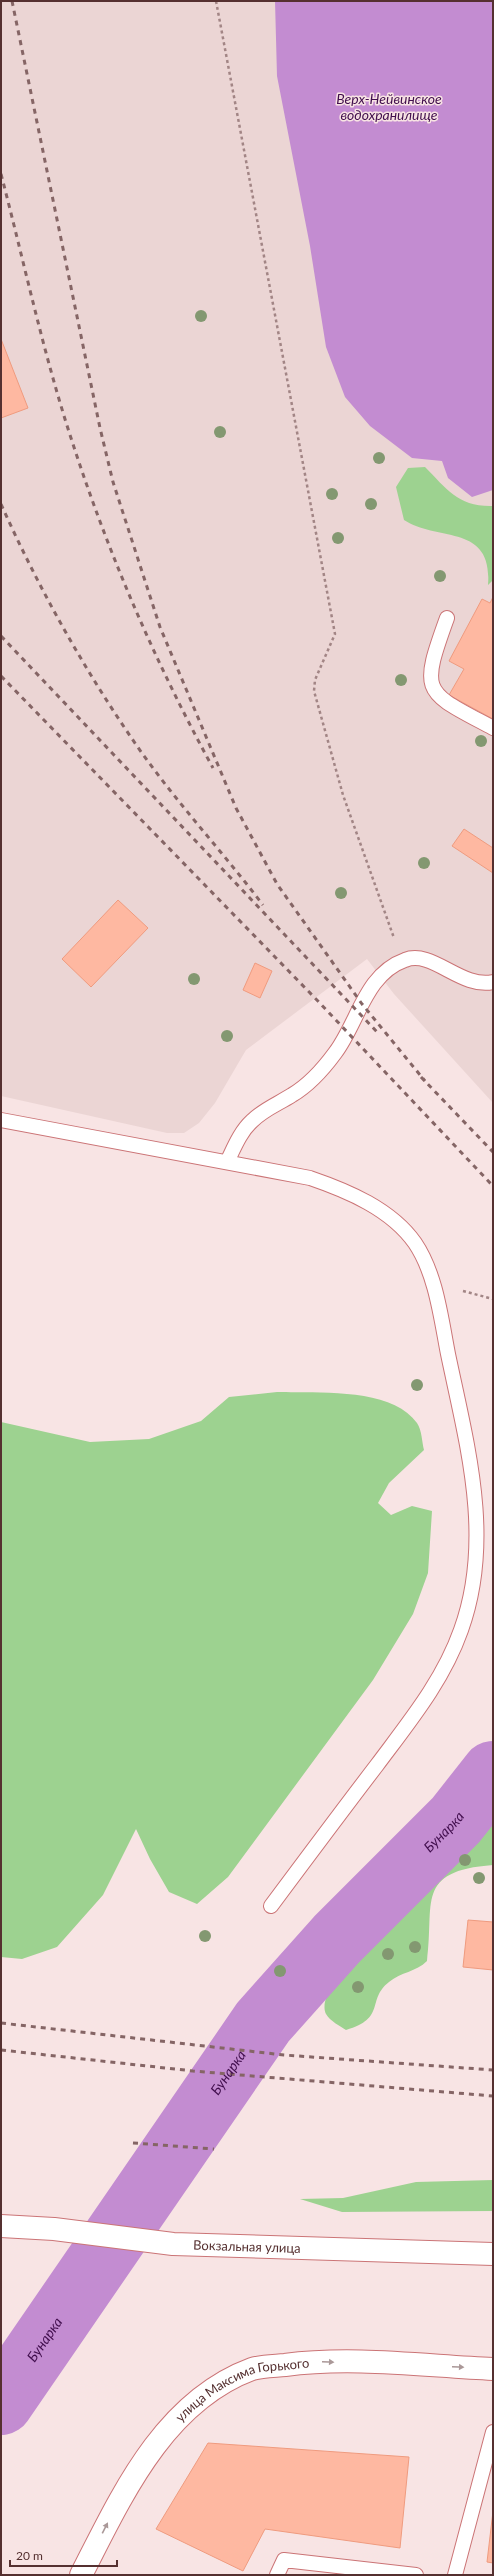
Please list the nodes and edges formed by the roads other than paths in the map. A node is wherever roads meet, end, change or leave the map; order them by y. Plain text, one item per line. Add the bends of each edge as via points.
1 (447, 618) dead end
2 (493, 728) edge
3 (493, 982) edge
4 (1, 1120) edge
5 (227, 1162) junction
6 (271, 1906) dead end
7 (1, 2226) edge
8 (493, 2254) edge
9 (493, 2369) edge
10 (493, 2432) edge
11 (81, 2575) edge
12 (277, 2575) edge
13 (416, 2575) edge
14 (455, 2575) edge

1 - 2 lane via 431,662 430,680 434,692 446,702
3 - 5 lane via 473,983 433,963 406,959 380,976 368,992 336,1051 322,1069 294,1094 265,1109 250,1122
4 - 5 lane
5 - 6 lane via 310,1178 340,1188 393,1219 415,1243 425,1263 438,1304 473,1475 477,1511 477,1552 472,1594 461,1630 444,1670 415,1714
7 - 8 street, Вокзальная улица via 54,2229 173,2244
11 -> 9 street, улица Максима Горького via 120,2499 160,2438 207,2392 253,2369 316,2361
10 - 14 lane
12 - 13 lane via 284,2560

